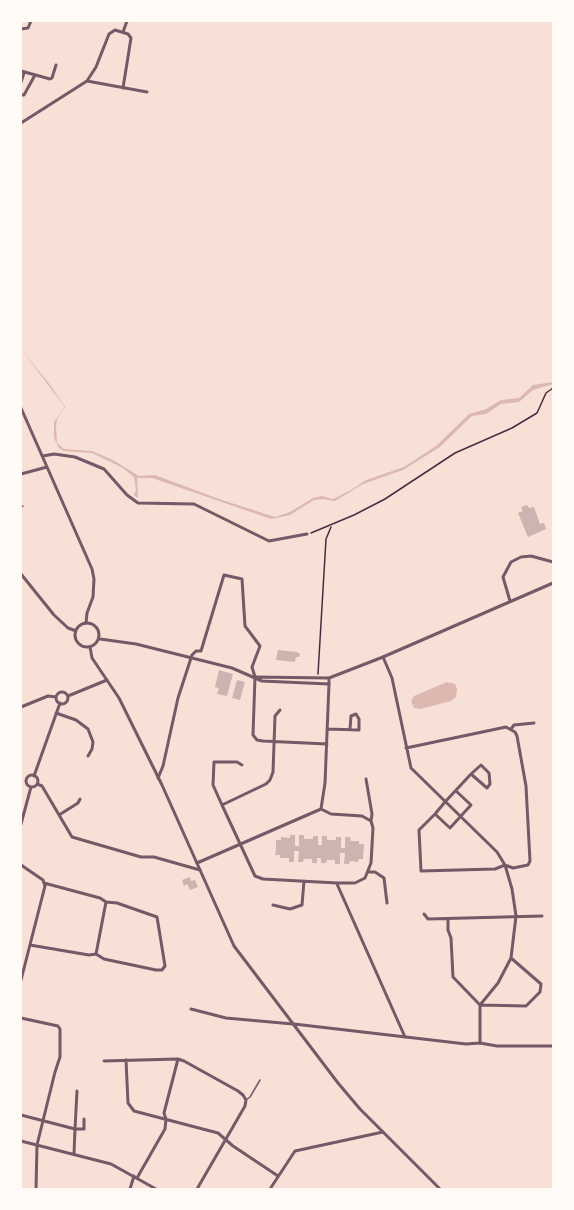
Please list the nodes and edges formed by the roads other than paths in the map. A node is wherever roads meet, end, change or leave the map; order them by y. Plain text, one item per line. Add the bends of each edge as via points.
1 (31, 21) edge
2 (127, 21) edge
3 (21, 29) edge
4 (123, 32) junction
5 (56, 65) dead end
6 (23, 71) edge
7 (35, 75) junction
8 (87, 81) junction
9 (21, 82) edge
10 (123, 88) junction
11 (147, 92) dead end
12 (21, 95) edge
13 (21, 123) edge
14 (21, 408) edge
15 (43, 456) junction
16 (47, 467) junction
17 (21, 474) edge
18 (307, 534) road end
19 (553, 562) edge
20 (21, 574) edge
21 (553, 583) edge
22 (510, 602) junction
23 (86, 623) junction
24 (76, 631) junction
25 (100, 639) junction
26 (90, 647) junction
27 (383, 657) junction
28 (192, 658) junction
29 (255, 677) junction
30 (329, 678) junction
31 (107, 680) junction
32 (329, 684) junction
33 (68, 696) junction
34 (56, 697) junction
35 (60, 703) junction
36 (21, 707) edge
37 (280, 710) dead end
38 (56, 713) junction
39 (534, 723) dead end
40 (327, 729) junction
41 (350, 729) junction
42 (512, 729) junction
43 (274, 742) junction
44 (327, 744) junction
45 (406, 747) junction
46 (88, 756) dead end
47 (242, 765) dead end
48 (471, 774) junction
49 (34, 776) junction
50 (158, 778) junction
51 (366, 779) dead end
52 (21, 780) edge
53 (26, 780) junction
54 (38, 784) junction
55 (31, 787) junction
56 (456, 791) junction
57 (80, 799) dead end
58 (445, 802) junction
59 (222, 805) junction
60 (321, 809) junction
61 (435, 814) junction
62 (59, 815) junction
63 (460, 817) junction
64 (370, 821) junction
65 (21, 824) edge
66 (239, 845) junction
67 (197, 863) junction
68 (21, 865) edge
69 (505, 865) junction
70 (200, 870) junction
71 (368, 873) junction
72 (304, 881) junction
73 (44, 883) junction
74 (337, 883) junction
75 (106, 902) junction
76 (387, 903) dead end
77 (273, 905) dead end
78 (424, 914) dead end
79 (516, 916) junction
80 (542, 916) dead end
81 (448, 919) junction
82 (30, 945) junction
83 (96, 954) junction
84 (511, 958) junction
85 (21, 980) edge
86 (480, 1005) junction
87 (191, 1009) dead end
88 (21, 1018) edge
89 (293, 1024) junction
90 (406, 1038) junction
91 (480, 1043) junction
92 (553, 1046) edge
93 (178, 1059) junction
94 (126, 1060) junction
95 (104, 1061) dead end
96 (260, 1080) dead end
97 (77, 1091) dead end
98 (246, 1101) junction
99 (21, 1115) edge
100 (84, 1119) dead end
101 (166, 1119) junction
102 (43, 1120) junction
103 (75, 1129) junction
104 (383, 1132) junction
105 (227, 1139) junction
106 (21, 1141) edge
107 (37, 1145) junction
108 (74, 1154) junction
109 (278, 1176) junction
110 (136, 1177) junction
111 (36, 1189) edge
112 (130, 1189) edge
113 (156, 1189) edge
114 (197, 1189) edge
115 (270, 1189) edge
116 (440, 1189) edge

1 - 3 street via 28,28
2 - 4 street
4 - 8 street via 115,30 109,34
4 - 10 street via 131,38
5 - 7 street via 50,79
6 - 7 street
6 - 9 street
7 - 12 street
8 - 10 street
8 - 13 street
10 - 11 street
14 - 15 street
15 - 16 street
15 - 18 street via 75,457 104,469 138,503 188,502 269,541
16 - 17 street
16 - 23 street via 92,569 93,597
19 - 22 street via 531,556 511,562 503,577
20 - 24 street via 54,615
21 - 22 street
22 - 27 street
23 - 24 street
23 - 25 street via 96,628
24 - 26 street via 78,642
25 - 26 street
25 - 28 street
26 - 31 street via 92,658
27 - 30 street
27 - 45 street via 392,678
28 - 29 street
28 - 29 street via 196,651 201,651 224,575 242,579 245,626 260,646 252,667
28 - 50 street
29 - 30 street
29 - 32 street via 268,682
29 - 43 street via 253,735 257,740
30 - 32 street
31 - 33 street
31 - 50 street
32 - 40 street
33 - 34 street via 62,692
33 - 35 street via 66,702
34 - 35 street
34 - 36 street via 48,696
35 - 38 street
37 - 43 street via 275,716
38 - 46 street via 88,729 93,742
38 - 49 street
39 - 42 street via 514,725
40 - 41 street
40 - 44 street
41 - 41 street via 351,716 356,714 360,719 359,730
42 - 45 street via 503,726
42 - 69 street via 525,774 530,861 524,867
43 - 44 street
43 - 59 street via 270,780
44 - 60 street
45 - 58 street via 411,768
47 - 59 street via 214,762 213,785
48 - 48 street via 481,765 489,773 490,784 487,788
48 - 56 street
49 - 53 street
49 - 54 street
50 - 67 street
51 - 64 street
52 - 53 street
53 - 55 street
54 - 55 street
54 - 62 street
55 - 65 street
56 - 58 street
56 - 63 street via 471,805
57 - 62 street
58 - 61 street
58 - 63 street
59 - 66 street
60 - 64 street
60 - 66 street
61 - 63 street via 450,828
61 - 69 street via 419,830 422,871 495,869
62 - 70 street via 72,837
63 - 69 street via 497,852
64 - 71 street via 373,828
66 - 67 street
66 - 72 street via 255,876
67 - 70 street
68 - 73 street
69 - 79 street
70 - 89 street via 234,946
71 - 74 street via 360,881
71 - 76 street via 375,872 384,878
72 - 74 street
72 - 77 street via 302,905 290,909
73 - 75 street
73 - 82 street
74 - 90 street
75 - 83 street
75 - 83 street via 157,918 165,966 156,970
78 - 81 street via 428,920
79 - 80 street
79 - 81 street
79 - 84 street
81 - 86 street via 453,976
82 - 83 street
82 - 85 street
84 - 86 street
84 - 86 street via 541,984 540,992 526,1006
86 - 91 street
87 - 89 street via 226,1018
88 - 102 street via 60,1029 60,1057
89 - 90 street
89 - 104 street via 338,1083
90 - 91 street
91 - 92 street
93 - 94 street
93 - 98 street via 238,1091
93 - 101 street via 164,1113
94 - 95 street
94 - 101 street via 130,1107
96 - 98 lane
97 - 103 street
98 - 105 street
99 - 102 street
100 - 103 street via 84,1129
101 - 105 street
101 - 110 street via 165,1129
102 - 103 street
102 - 107 street
103 - 108 street
104 - 109 street via 295,1151
104 - 116 street
105 - 109 street
105 - 114 street
106 - 107 street
107 - 108 street
107 - 111 street
108 - 110 street via 111,1164
109 - 115 street
110 - 112 street
110 - 113 street

